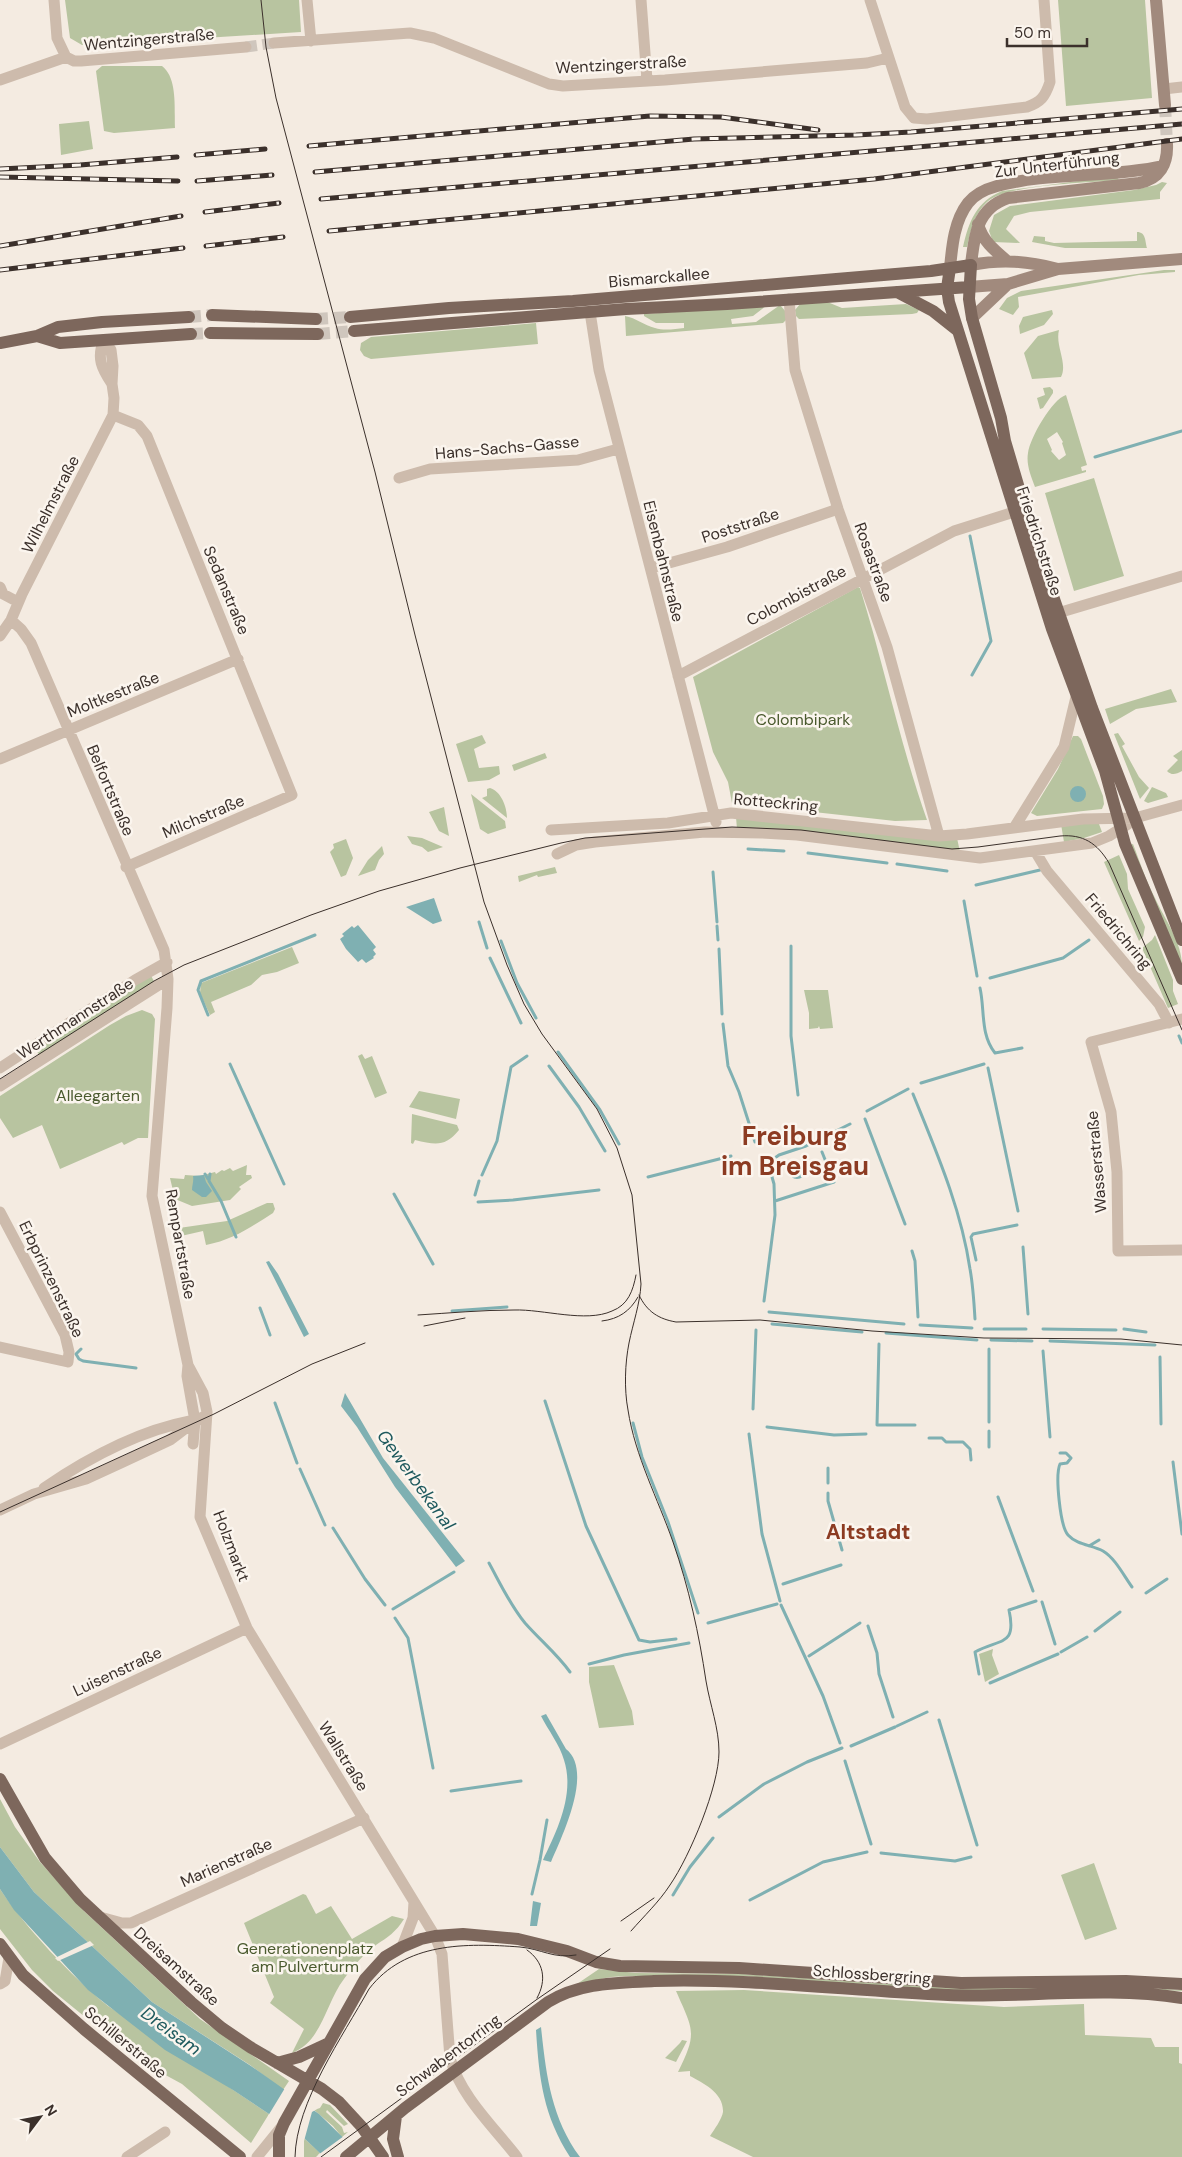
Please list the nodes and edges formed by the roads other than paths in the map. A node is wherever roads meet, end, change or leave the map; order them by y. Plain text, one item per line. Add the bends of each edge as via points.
1 (54, 0) edge
2 (307, 0) edge
3 (641, 0) edge
4 (870, 0) edge
5 (1044, 0) edge
6 (1156, 0) edge
7 (311, 41) junction
8 (274, 43) tunnel mouth
9 (246, 46) tunnel mouth
10 (66, 57) junction
11 (888, 58) junction
12 (0, 80) edge
13 (647, 80) junction
14 (1182, 86) edge
15 (1164, 89) junction
16 (1165, 104) tunnel mouth
17 (1167, 144) tunnel mouth
18 (1163, 166) junction
19 (978, 224) junction
20 (1182, 259) edge
21 (1006, 260) junction
22 (971, 265) junction
23 (950, 268) junction
24 (1058, 269) junction
25 (1008, 284) junction
26 (970, 287) junction
27 (947, 288) junction
28 (896, 292) junction
29 (789, 299) junction
30 (590, 312) junction
31 (212, 315) tunnel mouth
32 (189, 317) tunnel mouth
33 (350, 317) tunnel mouth
34 (972, 318) junction
35 (316, 320) tunnel mouth
36 (102, 322) junction
37 (957, 330) junction
38 (354, 331) tunnel mouth
39 (210, 332) tunnel mouth
40 (191, 334) tunnel mouth
41 (318, 334) tunnel mouth
42 (37, 336) junction
43 (104, 340) junction
44 (0, 343) edge
45 (113, 415) junction
46 (618, 448) junction
47 (399, 478) dead end
48 (838, 510) junction
49 (1014, 512) junction
50 (651, 568) junction
51 (1182, 576) edge
52 (862, 579) junction
53 (0, 587) edge
54 (18, 602) junction
55 (1058, 613) junction
56 (11, 620) junction
57 (0, 636) edge
58 (238, 659) junction
59 (678, 676) junction
60 (1076, 697) junction
61 (68, 730) junction
62 (0, 759) edge
63 (292, 795) joint
64 (1182, 805) edge
65 (715, 815) junction
66 (1135, 818) junction
67 (1120, 824) junction
68 (1014, 828) junction
69 (551, 830) dead end
70 (717, 832) junction
71 (939, 836) junction
72 (557, 854) dead end
73 (1038, 856) junction
74 (126, 867) junction
75 (1182, 940) edge
76 (167, 962) junction
77 (168, 979) junction
78 (1182, 979) edge
79 (1182, 1019) edge
80 (1169, 1023) junction
81 (0, 1068) edge
82 (0, 1086) edge
83 (0, 1212) edge
84 (1182, 1250) edge
85 (0, 1347) edge
86 (188, 1365) junction
87 (207, 1415) junction
88 (195, 1420) junction
89 (194, 1444) dead end
90 (0, 1510) edge
91 (247, 1628) junction
92 (0, 1744) edge
93 (0, 1779) edge
94 (364, 1818) junction
95 (414, 1902) junction
96 (100, 1917) junction
97 (435, 1936) junction
98 (0, 1944) edge
99 (402, 1947) junction
100 (9, 1958) junction
101 (3, 1983) edge
102 (1182, 1984) edge
103 (1182, 1998) edge
104 (548, 2002) joint
105 (327, 2044) junction
106 (277, 2063) junction
107 (454, 2071) junction
108 (308, 2081) junction
109 (396, 2116) junction
110 (165, 2132) dead end
111 (279, 2132) junction
112 (365, 2142) junction
113 (127, 2157) edge
114 (240, 2157) edge
115 (258, 2157) edge
116 (279, 2157) edge
117 (346, 2157) edge
118 (383, 2157) edge
119 (398, 2157) edge
120 (517, 2157) edge

1 - 10 street via 57,38
2 - 7 street
3 - 13 street
4 - 11 street
5 - 11 street via 1050,82 1040,102 1027,107 914,118 905,107
6 - 15 main road
7 - 8 street, Wentzingerstraße
7 - 13 street, Wentzingerstraße via 417,33 549,84 563,86
9 - 10 street, Wentzingerstraße via 81,61
10 - 12 street, Wentzingerstraße
11 - 13 street, Wentzingerstraße via 867,63
14 - 15 street
15 - 16 main road
17 - 18 main road
18 - 19 main road, Zur Unterführung via 1158,175 1146,182 1008,198 984,212
18 - 23 main road, Zur Unterführung via 1133,172 1007,184 985,190 972,199 960,217
19 - 21 main road via 981,235
19 - 22 main road, Zur Unterführung
20 - 24 main road
21 - 22 main road
21 - 24 main road
22 - 23 main road, Bismarckallee
22 - 26 main road, Zur Unterführung
23 - 27 main road, Friedrichstraße
23 - 33 main road, Bismarckallee
24 - 25 main road
25 - 26 main road
25 - 34 main road
26 - 27 main road, Bismarckallee
26 - 34 main road, Friedrichstraße
27 - 28 main road, Bismarckallee
27 - 37 main road, Friedrichstraße
28 - 29 main road, Bismarckallee
28 - 37 main road via 933,311
29 - 30 main road, Bismarckallee
29 - 48 street, Rosastraße via 795,370
30 - 38 main road, Bismarckallee
30 - 46 street, Eisenbahnstraße via 599,370
31 - 35 main road
32 - 36 main road
34 - 55 main road, Friedrichstraße via 1005,441
36 - 42 main road via 58,327
36 - 43 main road
37 - 49 main road, Friedrichstraße
39 - 41 main road
40 - 43 main road
42 - 43 main road via 60,343
42 - 44 main road
43 - 45 street, Wilhelmstraße via 99,351 101,368 112,384
45 - 54 street, Wilhelmstraße
45 - 58 street, Sedanstraße via 138,424 147,436
46 - 47 street, Hans-Sachs-Gasse via 578,460 430,469
46 - 50 street, Eisenbahnstraße
48 - 50 street, Poststraße
48 - 52 street, Rosastraße
49 - 52 street, Colombistraße via 954,532
49 - 60 main road, Friedrichstraße
50 - 59 street, Eisenbahnstraße
51 - 55 street
52 - 59 street, Colombistraße
52 - 71 street, Rosastraße via 896,676
53 - 54 street via 3,594
54 - 56 street, Wilhelmstraße
55 - 66 main road, Friedrichstraße
56 - 57 street, Wilhelmstraße
56 - 61 street, Belfortstraße via 31,643
58 - 61 street, Moltkestraße
58 - 63 street, Sedanstraße
59 - 65 street, Eisenbahnstraße
60 - 67 main road, Friedrichstraße via 1105,770
60 - 68 street via 1064,747
61 - 62 street, Moltkestraße
61 - 74 street, Belfortstraße
63 - 74 street, Milchstraße
64 - 66 street, Rotteckring
65 - 69 street, Rotteckring via 668,824
65 - 70 street, Eisenbahnstraße
65 - 71 street, Rotteckring via 736,813
66 - 67 street, Rotteckring
66 - 75 main road
67 - 68 street, Rotteckring via 1082,819
67 - 73 street, Rotteckring via 1092,843
67 - 78 main road, Friedrichring via 1134,871
68 - 71 street, Rotteckring
70 - 72 street, Rotteckring via 594,842 576,845
70 - 73 street, Rotteckring via 797,835 970,858
73 - 80 street, Friedrichring via 1159,1004
74 - 76 street, Belfortstraße
76 - 77 street, Belfortstraße
76 - 81 street, Werthmannstraße
77 - 82 street, Werthmannstraße
77 - 86 street, Rempartstraße via 152,1196
79 - 80 street
80 - 84 street, Wasserstraße via 1091,1042 1111,1112 1118,1251
83 - 85 street, Erbprinzenstraße via 65,1335 68,1362
86 - 87 street, Rempartstraße via 203,1393
86 - 88 street, Rempartstraße
87 - 88 street
87 - 91 street, Holzmarkt via 200,1516
88 - 89 street
88 - 90 street via 170,1440 86,1479 34,1494
91 - 92 street, Luisenstraße
91 - 94 street, Wallstraße
93 - 96 main road, Dreisamstraße via 45,1858 60,1878
94 - 95 street, Wallstraße
94 - 96 street, Marienstraße via 131,1923
95 - 97 street, Wallstraße
95 - 99 street via 410,1927
96 - 106 main road, Dreisamstraße via 204,2014
97 - 99 main road, Schlossbergring
97 - 102 main road, Schlossbergring via 463,1934 518,1939 620,1966 739,1968 961,1983 1126,1981
97 - 107 street, Wallstraße via 442,1954 450,2058
98 - 100 main road, Schillerstraße
99 - 105 main road, Schlossbergring via 384,1957 365,1979
100 - 101 street
100 - 114 main road, Schillerstraße via 23,1975 84,2028
103 - 104 main road, Schlossbergring via 1127,1992 949,1995 688,1980 602,1984 560,1995
104 - 107 main road, Schwabentorring
105 - 106 main road
105 - 108 main road, Schlossbergring
106 - 108 main road, Dreisamstraße
107 - 109 main road, Schwabentorring
107 - 120 street, Wallstraße via 464,2091
108 - 111 main road, Schlossbergring
108 - 112 main road, Dreisamstraße via 339,2102
109 - 112 main road, Schwabentorring
109 - 119 main road via 393,2139
110 - 113 street
111 - 115 street
111 - 116 main road
112 - 117 main road, Schwabentorring
112 - 118 main road, Dreisamstraße

